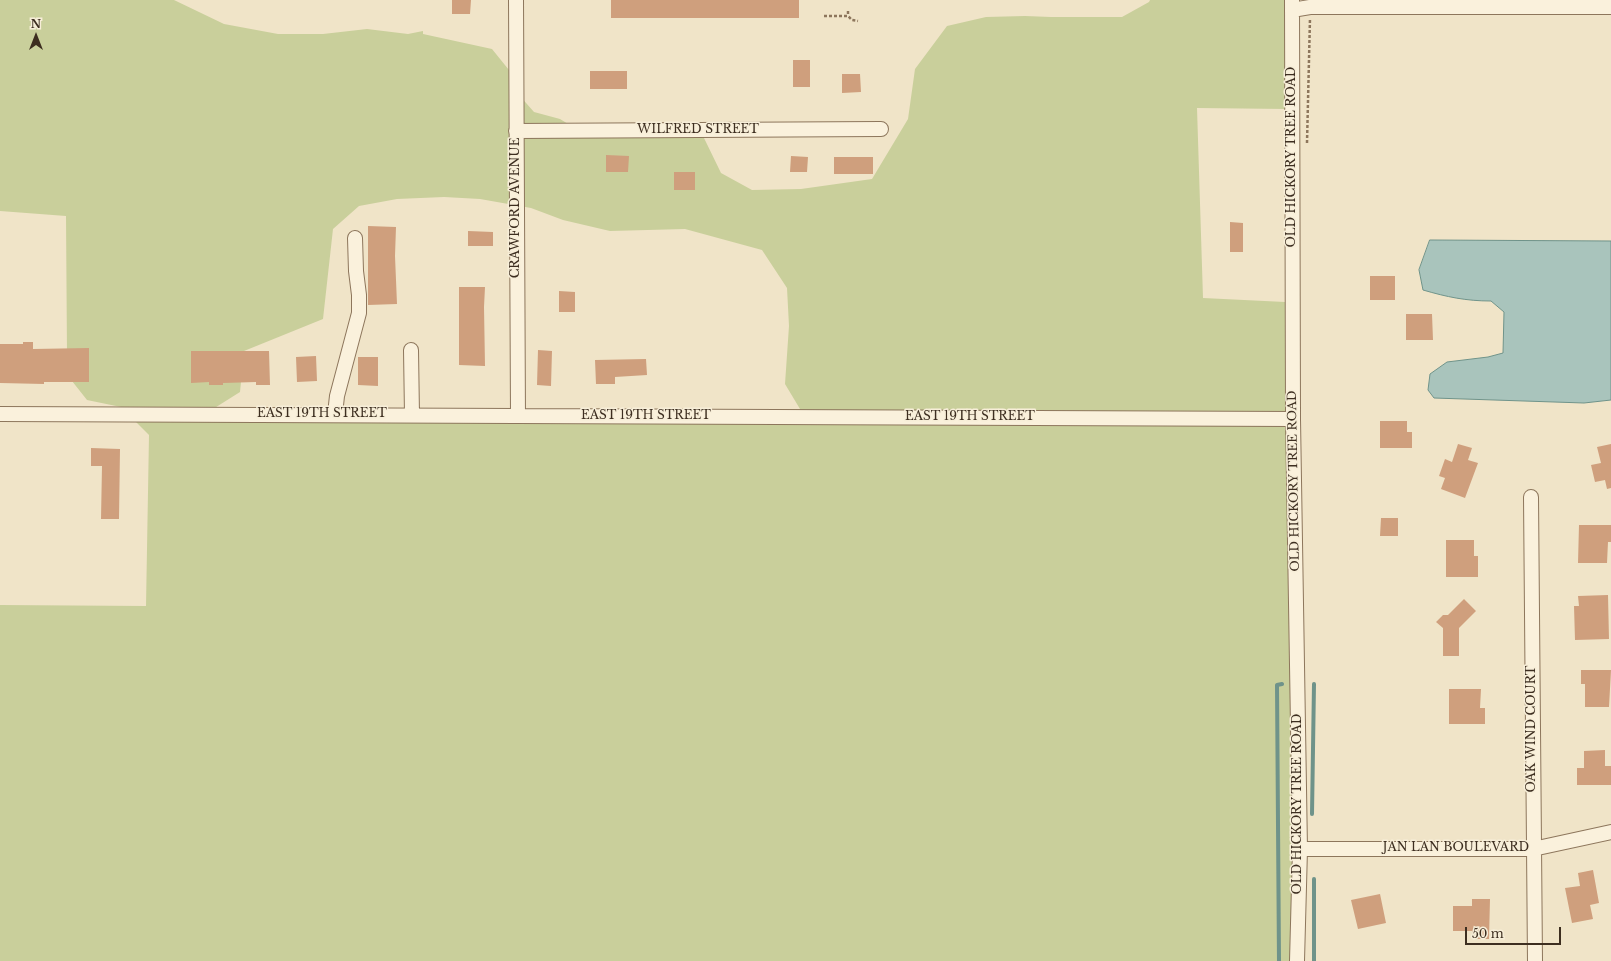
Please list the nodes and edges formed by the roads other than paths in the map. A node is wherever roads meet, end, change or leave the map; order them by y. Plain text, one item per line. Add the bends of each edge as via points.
1 (516, 0) edge
2 (1292, 5) edge
3 (1611, 7) edge
4 (880, 129) dead end
5 (516, 131) junction
6 (355, 238) dead end
7 (411, 350) dead end
8 (0, 414) edge
9 (335, 414) junction
10 (412, 415) junction
11 (518, 416) junction
12 (1293, 418) junction
13 (1530, 497) dead end
14 (1611, 832) edge
15 (1300, 849) junction
16 (1533, 849) junction
17 (1297, 961) edge
18 (1534, 961) edge

1 - 5 street, CRAWFORD AVENUE
2 - 3 street
2 - 12 street, OLD HICKORY TREE ROAD
4 - 5 street, WILFRED STREET
5 - 11 street, CRAWFORD AVENUE
6 - 9 street via 359,313 337,396
7 - 10 street
8 - 9 street, EAST 19TH STREET
9 - 10 street, EAST 19TH STREET
10 - 11 street, EAST 19TH STREET
11 - 12 street, EAST 19TH STREET
12 - 15 street, OLD HICKORY TREE ROAD
13 - 16 street, OAK WIND COURT
14 - 16 street, JAN LAN BOULEVARD
15 - 16 street, JAN LAN BOULEVARD
15 - 17 street, OLD HICKORY TREE ROAD
16 - 18 street, OAK WIND COURT

